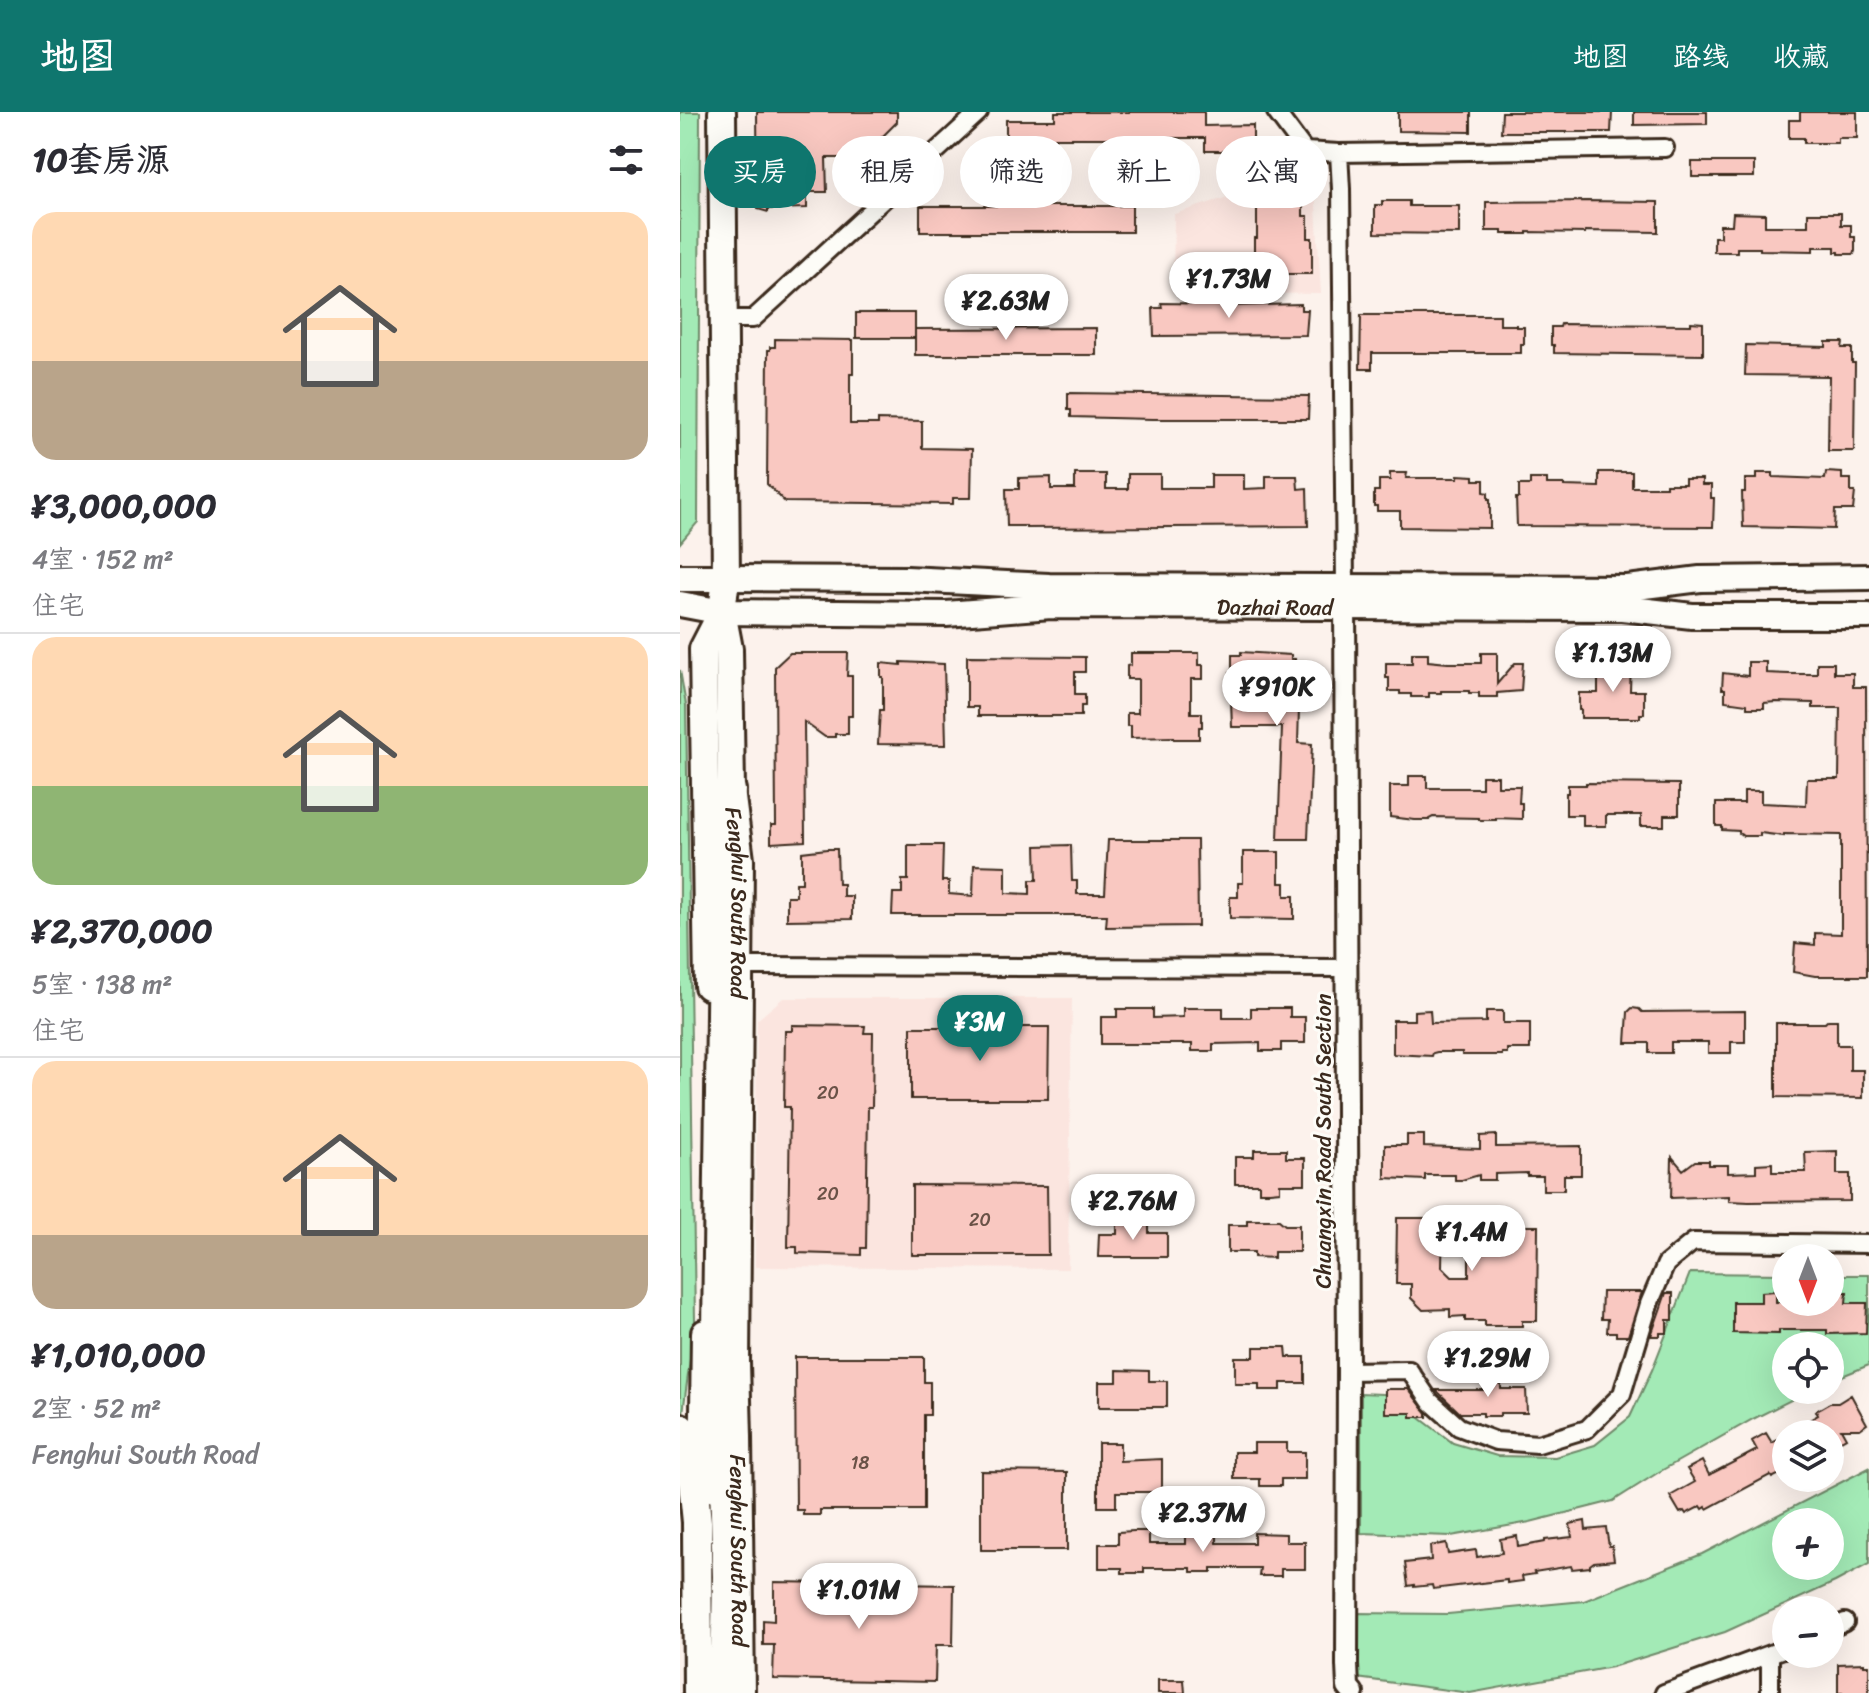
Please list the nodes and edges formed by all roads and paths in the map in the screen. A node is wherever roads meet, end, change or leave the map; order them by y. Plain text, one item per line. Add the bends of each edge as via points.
1 (722, 112) edge
2 (979, 112) edge
3 (1276, 112) edge
4 (1665, 148) dead end
5 (1339, 153) junction
6 (723, 319) junction
7 (1869, 577) edge
8 (680, 578) edge
9 (726, 578) junction
10 (1345, 597) junction
11 (680, 604) edge
12 (722, 612) junction
13 (1869, 616) edge
14 (731, 790) joint
15 (730, 966) junction
16 (1346, 968) junction
17 (1869, 1244) edge
18 (1348, 1371) junction
19 (680, 1428) edge
20 (680, 1535) edge
21 (702, 1557) joint
22 (1772, 1653) edge
23 (1775, 1668) edge
24 (683, 1693) edge
25 (700, 1693) edge
26 (725, 1693) edge
27 (741, 1693) edge
28 (1353, 1693) edge
29 (1664, 1693) edge
30 (1770, 1693) edge

1 - 6 main road, Fenghui South Road
2 - 6 street via 753,319
3 - 5 street via 1305,151
4 - 5 street
5 - 10 street
6 - 9 main road, Fenghui South Road
7 - 10 main road, Dazhai Road via 1700,579 1628,588
8 - 9 main road
9 - 10 main road, Dazhai Road via 907,579
9 - 12 main road, Fenghui South Road
10 - 12 main road, Dazhai Road via 946,614
10 - 13 main road, Dazhai Road via 1622,608 1692,616
10 - 16 street, Chuangxin Road South Section
11 - 12 main road, Dazhai Road
12 - 14 main road, Fenghui South Road via 729,649
12 - 21 main road via 703,649 708,962
14 - 15 highway via 723,856
15 - 16 street
15 - 26 highway via 717,1332 725,1512
15 - 27 main road, Fenghui South Road
16 - 18 street, Chuangxin Road South Section
17 - 18 street via 1693,1242 1666,1264 1622,1394 1587,1429 1538,1444 1496,1441 1459,1427 1430,1401 1409,1370
18 - 28 street, Chuangxin Road South Section via 1347,1665
19 - 25 highway via 691,1462 697,1522
20 - 24 highway
21 - 25 highway
22 - 29 street
23 - 30 street

